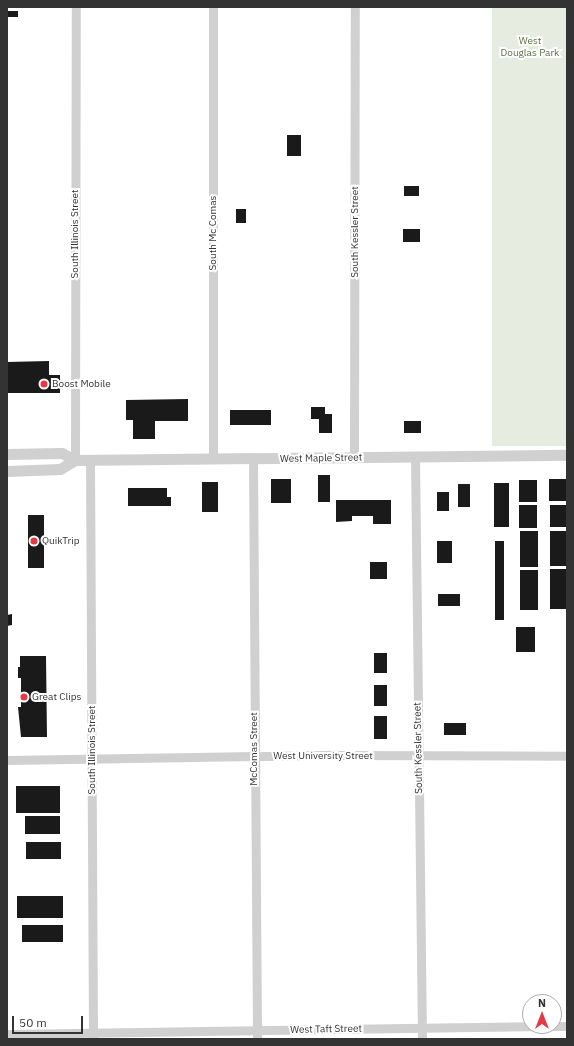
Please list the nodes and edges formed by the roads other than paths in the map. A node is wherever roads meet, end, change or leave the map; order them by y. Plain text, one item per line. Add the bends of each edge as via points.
1 (76, 7) edge
2 (213, 7) edge
3 (355, 7) edge
4 (7, 454) edge
5 (567, 455) edge
6 (415, 457) junction
7 (354, 458) junction
8 (213, 459) junction
9 (253, 459) junction
10 (75, 460) junction
11 (90, 460) junction
12 (7, 472) edge
13 (254, 756) junction
14 (418, 756) junction
15 (567, 756) edge
16 (92, 759) junction
17 (7, 760) edge
18 (522, 1026) edge
19 (422, 1028) junction
20 (7, 1034) edge
21 (257, 1035) edge
22 (93, 1036) edge
23 (422, 1039) edge

1 - 10 street, South Illinois Street
2 - 8 street, South Mc Comas
3 - 7 street, South Kessler Street
4 - 10 street, West Maple Street via 62,453
5 - 6 street, West Maple Street
6 - 7 street, West Maple Street
6 - 14 street, South Kessler Street
7 - 9 street, West Maple Street
8 - 9 street, West Maple Street
8 - 11 street, West Maple Street
9 - 13 street, McComas Street
10 - 11 street, West Maple Street
10 - 12 street, West Maple Street via 60,469
11 - 16 street, South Illinois Street
13 - 14 street, West University Street
13 - 16 street, West University Street
13 - 21 street, McComas Street
14 - 15 street, West University Street
14 - 19 street, South Kessler Street
16 - 17 street, West University Street
16 - 22 street, South Illinois Street
18 - 19 street, West Taft Street
19 - 21 street, West Taft Street
19 - 23 street, South Kessler Street
20 - 22 street, West Taft Street
21 - 22 street, West Taft Street

